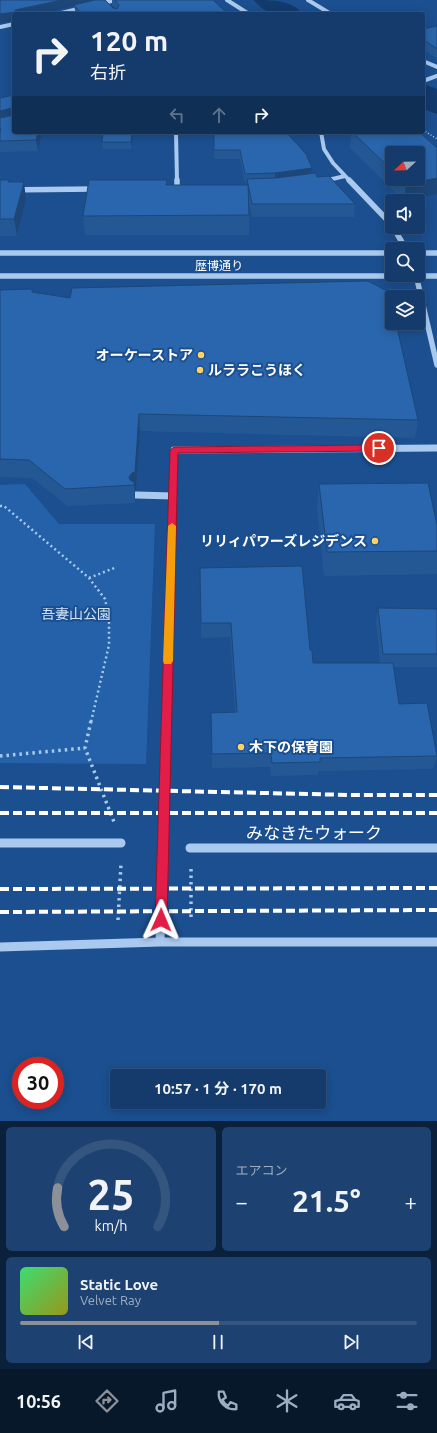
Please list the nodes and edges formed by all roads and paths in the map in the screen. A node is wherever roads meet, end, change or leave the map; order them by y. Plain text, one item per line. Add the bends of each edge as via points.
1 (116, 0) edge
2 (227, 0) edge
3 (308, 0) edge
4 (104, 1) edge
5 (92, 6) edge
6 (85, 7) edge
7 (111, 8) edge
8 (65, 12) edge
9 (246, 12) edge
10 (328, 12) edge
11 (12, 24) edge
12 (0, 27) edge
13 (425, 62) edge
14 (437, 68) edge
15 (436, 77) edge
16 (425, 80) edge
17 (425, 131) edge
18 (176, 134) edge
19 (321, 134) edge
20 (437, 139) edge
21 (345, 176) junction
22 (314, 183) edge
23 (177, 188) junction
24 (185, 188) edge
25 (100, 189) edge
26 (170, 189) edge
27 (0, 190) edge
28 (385, 218) edge
29 (437, 252) edge
30 (0, 253) edge
31 (385, 253) edge
32 (425, 253) edge
33 (0, 276) edge
34 (385, 276) edge
35 (425, 276) edge
36 (437, 276) edge
37 (417, 282) edge
38 (437, 365) edge
39 (437, 448) edge
40 (136, 495) dead end
41 (173, 496) junction
42 (0, 506) edge
43 (117, 567) dead end
44 (89, 578) junction
45 (85, 748) junction
46 (0, 756) edge
47 (0, 843) edge
48 (121, 843) junction
49 (190, 848) joint
50 (437, 848) edge
51 (118, 920) dead end
52 (191, 920) dead end
53 (160, 942) junction
54 (437, 942) edge
55 (0, 947) edge

1 - 4 street
2 - 9 street
3 - 10 street
4 - 5 street
4 - 7 street
6 - 8 street
11 - 12 street
13 - 14 street
15 - 16 street
17 - 20 path
18 - 23 street
19 - 21 street via 324,149
21 - 22 street
21 - 28 street
23 - 24 street
23 - 26 street
25 - 27 street
29 - 32 street
30 - 31 street, 歴博通り
33 - 34 street, 歴博通り
35 - 36 street, 歴博通り
37 - 38 street
39 - 41 street via 174,450
40 - 41 street
41 - 53 street
42 - 44 path via 4,506
43 - 44 path
44 - 45 path via 106,599 109,645
45 - 46 path
45 - 48 path
47 - 48 street
48 - 51 path
49 - 50 street, みなきたウォーク
49 - 52 path
53 - 54 street
53 - 55 street

